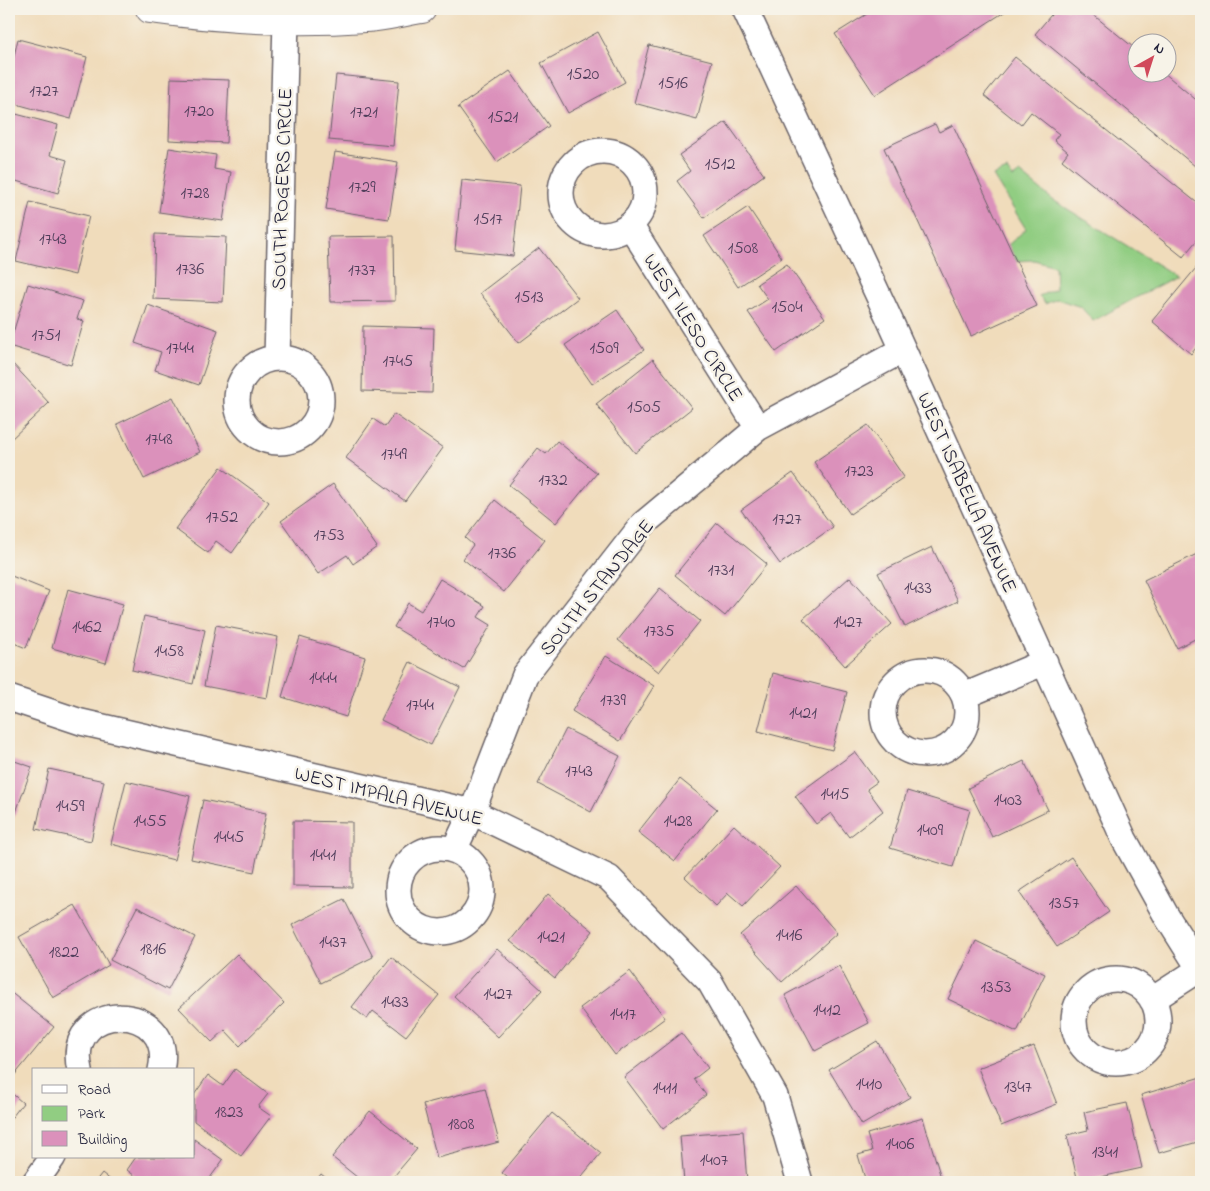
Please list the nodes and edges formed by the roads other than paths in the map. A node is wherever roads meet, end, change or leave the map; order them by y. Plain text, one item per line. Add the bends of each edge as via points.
1 (150, 9) edge
2 (422, 9) edge
3 (744, 9) edge
4 (286, 20) junction
5 (630, 225) dead end
6 (904, 350) junction
7 (277, 358) dead end
8 (758, 428) junction
9 (1044, 662) junction
10 (964, 696) dead end
11 (9, 698) edge
12 (472, 812) junction
13 (454, 850) dead end
14 (1201, 970) edge
15 (1152, 1000) dead end
16 (80, 1068) edge
17 (161, 1068) edge
18 (52, 1158) edge
19 (35, 1182) edge
20 (800, 1182) edge

1 - 4 street via 202,16
2 - 4 street via 366,18
3 - 6 street, WEST ISABELLA AVENUE
4 - 7 street, SOUTH ROGERS CIRCLE
5 - 8 street, WEST ILESO CIRCLE
6 - 8 street, SOUTH STANDAGE
6 - 9 street, WEST ISABELLA AVENUE
8 - 12 street, SOUTH STANDAGE via 643,524 525,675
9 - 10 street
9 - 14 street, WEST ISABELLA AVENUE via 1124,839
11 - 12 street, WEST IMPALA AVENUE via 81,722
12 - 13 street, SOUTH STANDAGE
12 - 20 street, WEST IMPALA AVENUE via 609,878 710,982 775,1096
14 - 15 street, WEST ISABELLA AVENUE
16 - 17 street via 80,1044 87,1032 111,1016 126,1016 152,1030 159,1042
18 - 19 street

